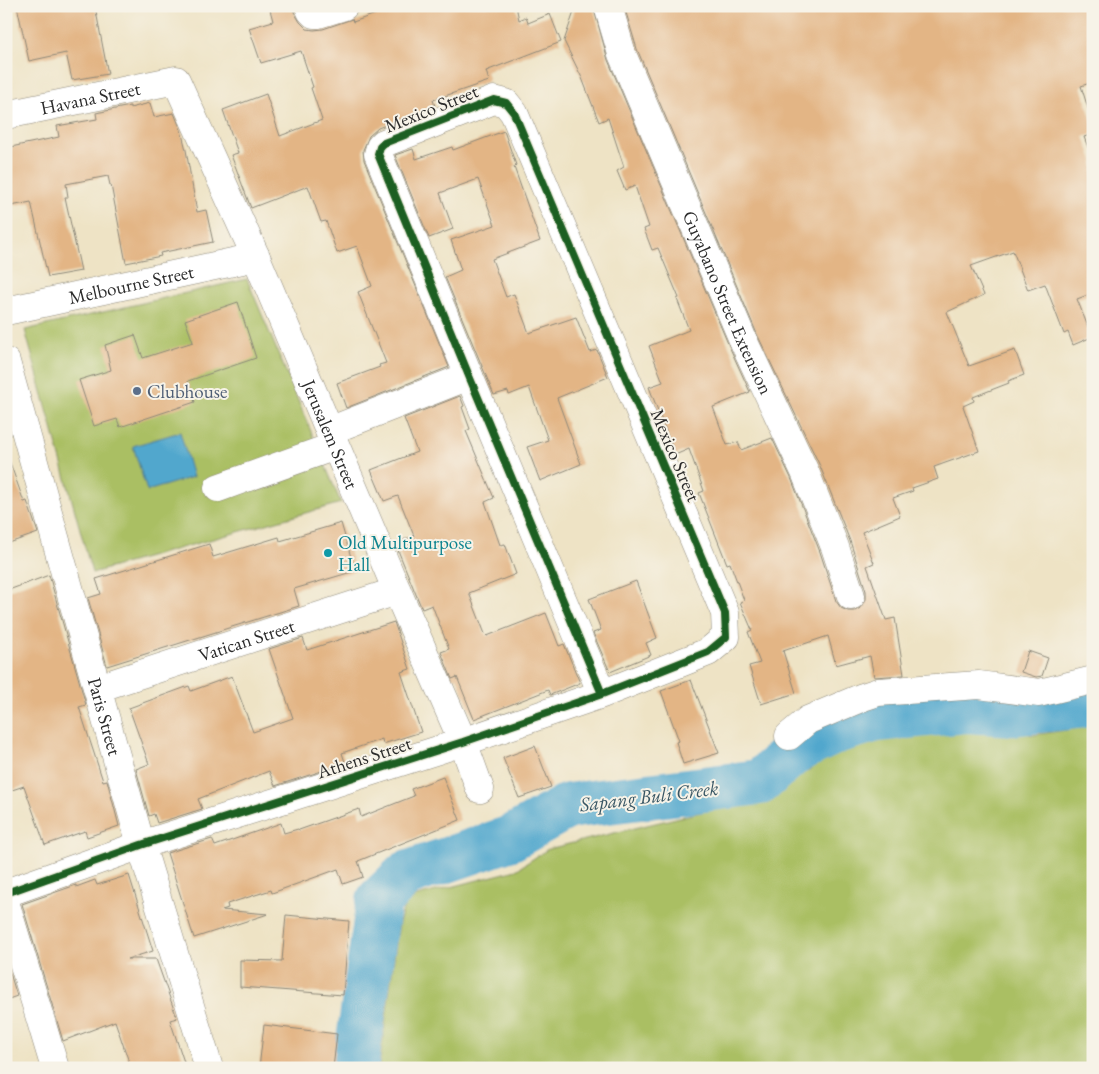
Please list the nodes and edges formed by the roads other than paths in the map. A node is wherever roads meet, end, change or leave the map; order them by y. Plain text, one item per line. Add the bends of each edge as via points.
1 (310, 6) edge
2 (344, 6) edge
3 (608, 6) edge
4 (176, 80) joint
5 (6, 115) edge
6 (256, 258) junction
7 (6, 311) edge
8 (6, 362) edge
9 (469, 376) junction
10 (332, 438) junction
11 (218, 488) dead end
12 (396, 591) junction
13 (851, 596) dead end
14 (726, 637) joint
15 (1093, 680) edge
16 (98, 688) junction
17 (602, 694) junction
18 (789, 736) dead end
19 (463, 742) junction
20 (480, 789) dead end
21 (141, 845) junction
22 (6, 893) edge
23 (6, 905) edge
24 (55, 1068) edge
25 (209, 1068) edge

1 - 2 street via 314,14 318,14
3 - 13 street, Guyabano Street Extension via 622,54 743,340 805,472
4 - 5 street, Havana Street
4 - 6 street, Jerusalem Street
6 - 7 street, Melbourne Street
6 - 10 street, Jerusalem Street
8 - 16 street, Paris Street
9 - 10 street
9 - 14 street, Mexico Street via 378,154 384,143 494,100 506,103 514,113 725,613
9 - 17 street, Mexico Street
10 - 11 street
10 - 12 street, Jerusalem Street
12 - 16 street, Vatican Street
12 - 19 street, Jerusalem Street
14 - 17 street, Athens Street via 708,652
15 - 18 street via 1039,693 979,685 878,692 808,720
16 - 21 street, Paris Street
17 - 19 street, Athens Street
19 - 20 street, Jerusalem Street
19 - 21 street, Athens Street
21 - 22 street, Athens Street
21 - 25 street, Paris Street
23 - 24 street

